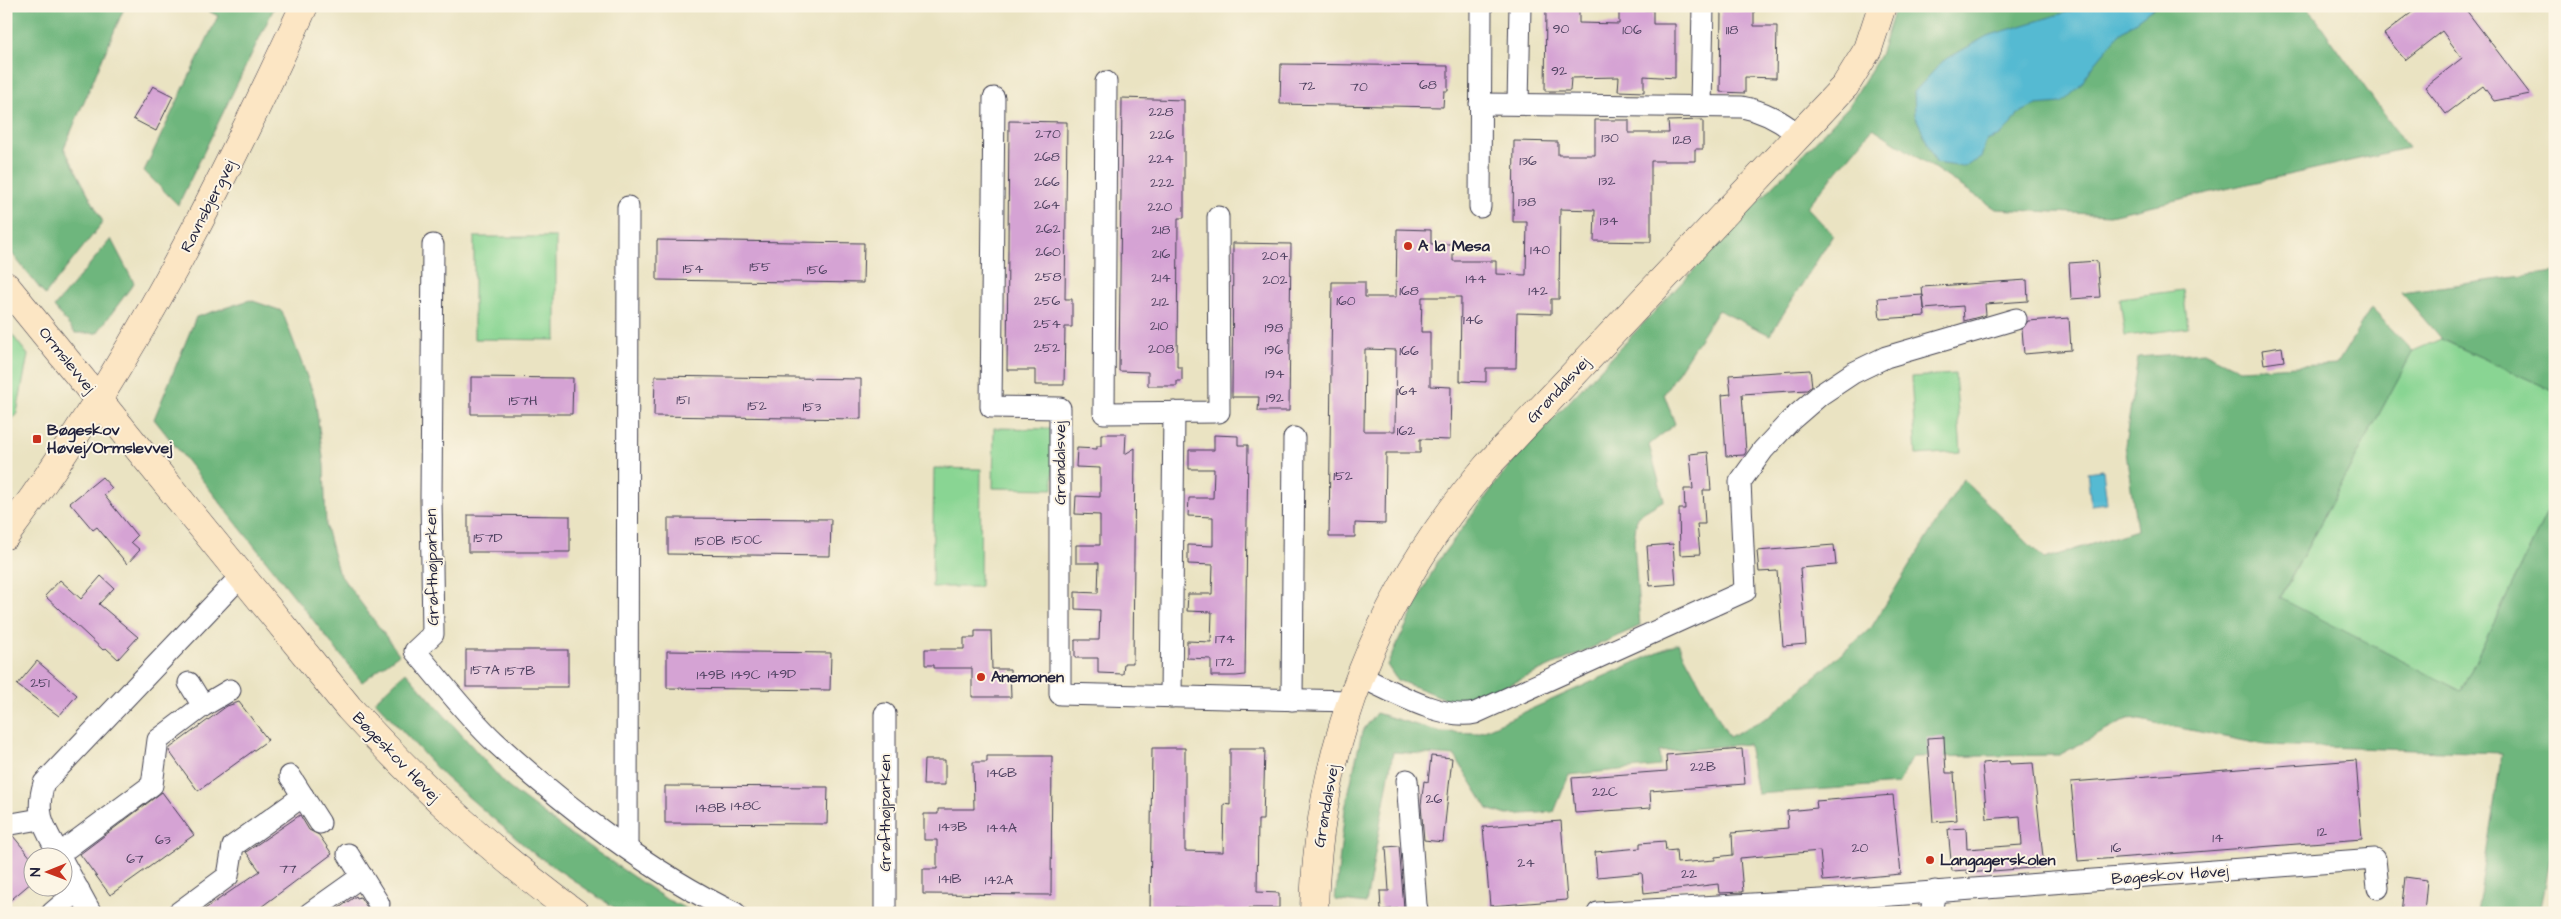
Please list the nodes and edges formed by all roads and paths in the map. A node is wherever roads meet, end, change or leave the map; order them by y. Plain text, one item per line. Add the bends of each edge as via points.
1 (304, 6) edge
2 (1481, 6) edge
3 (1520, 6) edge
4 (1703, 6) edge
5 (1882, 6) edge
6 (1106, 82) dead end
7 (994, 98) dead end
8 (1480, 104) junction
9 (1518, 104) junction
10 (1701, 106) junction
11 (1798, 135) junction
12 (628, 207) dead end
13 (1480, 207) dead end
14 (1218, 217) dead end
15 (433, 245) dead end
16 (6, 286) edge
17 (2016, 319) dead end
18 (99, 399) junction
19 (1174, 412) junction
20 (1294, 438) dead end
21 (6, 535) edge
22 (241, 576) junction
23 (189, 683) dead end
24 (1355, 688) junction
25 (230, 690) dead end
26 (1171, 697) junction
27 (1292, 700) junction
28 (203, 706) junction
29 (885, 714) dead end
30 (290, 776) dead end
31 (1407, 780) dead end
32 (303, 796) junction
33 (40, 819) junction
34 (320, 823) dead end
35 (6, 825) edge
36 (55, 846) edge
37 (627, 847) junction
38 (72, 848) edge
39 (348, 854) dead end
40 (362, 876) junction
41 (72, 877) edge
42 (2378, 888) dead end
43 (79, 890) junction
44 (1935, 891) junction
45 (379, 904) dead end
46 (52, 913) edge
47 (91, 913) edge
48 (178, 913) edge
49 (310, 913) edge
50 (575, 913) edge
51 (736, 913) edge
52 (885, 913) edge
53 (1314, 913) edge
54 (1418, 913) edge
55 (1598, 913) edge
56 (1932, 913) edge

1 - 18 street, Ravnsbjergvej via 207,209 143,327
2 - 8 street
3 - 9 street
4 - 10 street
5 - 11 street, Grøndalsvej via 1868,49 1845,86
6 - 19 street via 1104,412
7 - 26 street, Grøndalsvej via 991,407 1060,408 1060,694
8 - 9 street
8 - 13 street
9 - 10 street
10 - 11 street via 1757,110
11 - 24 street, Grøndalsvej via 1464,493 1398,593
12 - 37 street
14 - 19 street via 1219,412
15 - 37 street, Grøfthøjparken via 433,634 415,651 494,742
16 - 18 street, Ormslevvej
17 - 24 street, Grøndalsvej via 1886,357 1852,373 1790,421 1740,482 1745,591 1465,716 1445,714
18 - 21 street, Ormslevvej via 68,449
18 - 22 street, Bøgeskov Høvej
19 - 26 street
20 - 27 street
22 - 33 street via 44,783 39,800
22 - 50 street, Bøgeskov Høvej via 396,760 493,851
23 - 28 street
24 - 27 street, Grøndalsvej
24 - 53 street, Grøndalsvej via 1330,775
25 - 28 street
26 - 27 street, Grøndalsvej
28 - 38 street via 158,740 152,785
29 - 52 street, Grøfthøjparken
30 - 32 street
31 - 54 street
32 - 34 street
32 - 48 street via 234,846 228,876
33 - 35 street
33 - 36 street
37 - 51 street, Grøfthøjparken via 701,896
39 - 40 street
40 - 45 street
40 - 49 street
41 - 43 street
42 - 44 street, Bøgeskov Høvej via 2375,859
43 - 46 street
43 - 47 street
44 - 55 street, Bøgeskov Høvej
44 - 56 street

